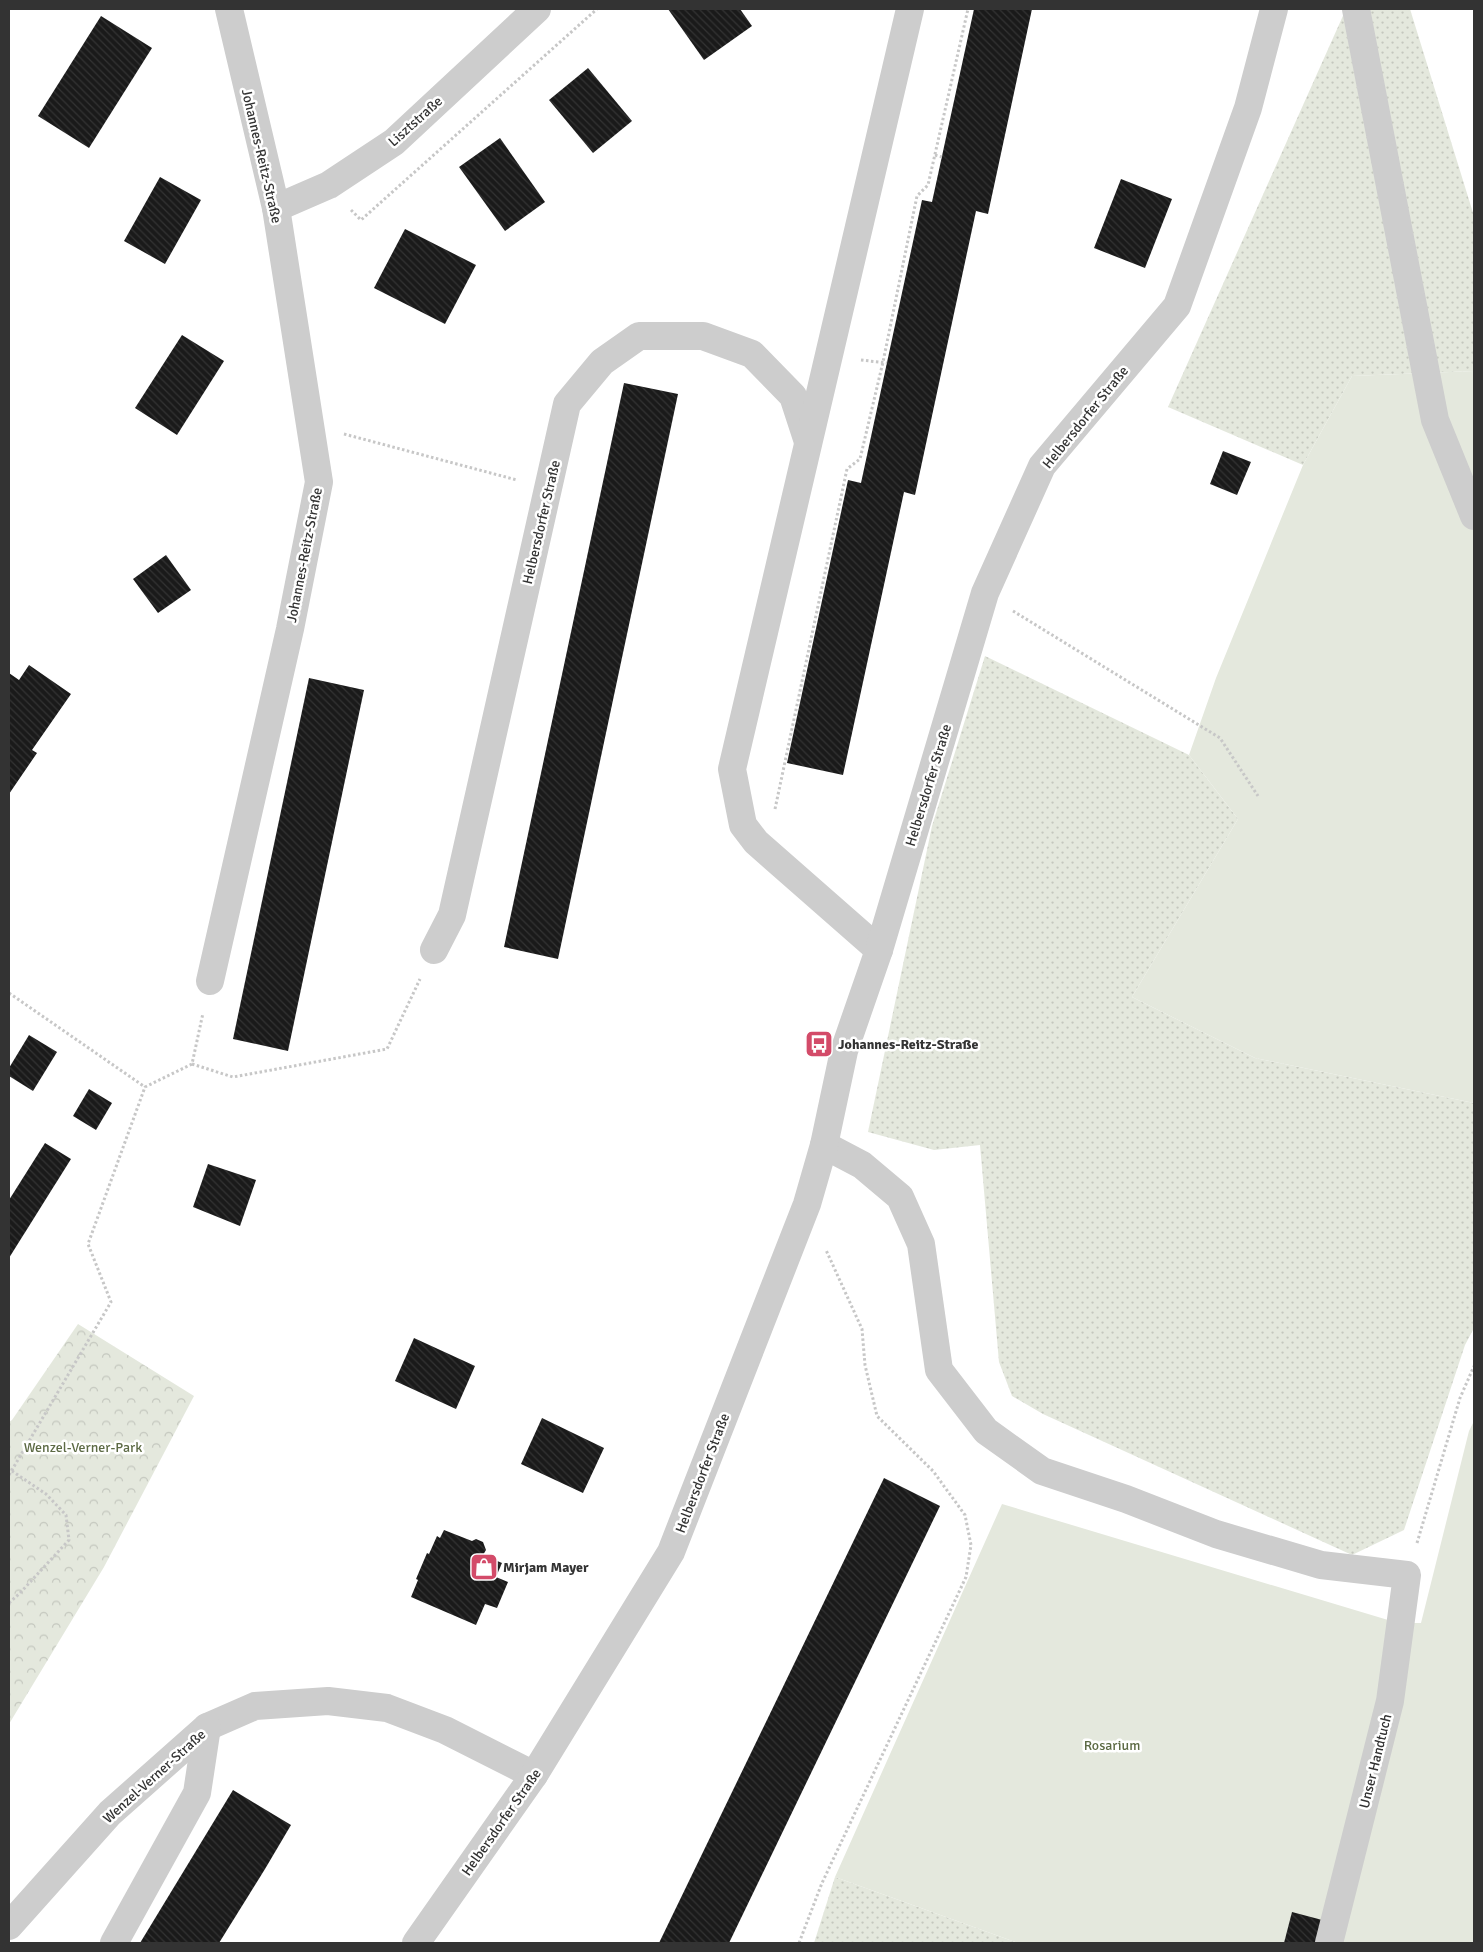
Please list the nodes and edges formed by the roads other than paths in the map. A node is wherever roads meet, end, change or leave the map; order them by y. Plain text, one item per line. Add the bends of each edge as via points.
1 (229, 9) edge
2 (537, 9) edge
3 (910, 9) edge
4 (1274, 9) edge
5 (1356, 9) edge
6 (276, 208) junction
7 (808, 442) junction
8 (1474, 516) edge
9 (434, 950) road end
10 (879, 950) junction
11 (210, 981) road end
12 (824, 1145) junction
13 (207, 1727) junction
14 (534, 1775) junction
15 (9, 1926) edge
16 (114, 1943) edge
17 (416, 1943) edge
18 (1329, 1943) edge

1 - 6 street, Johannes-Reitz-Straße
2 - 6 street, Lisztstraße via 394,142 329,185
3 - 7 street
4 - 10 street, Helbersdorfer Straße via 1248,108 1177,306 1042,466 985,593
5 - 8 street via 1436,420
6 - 11 street, Johannes-Reitz-Straße via 319,482 290,630
7 - 9 street, Helbersdorfer Straße via 793,396 752,354 703,336 639,336 602,362 567,404 452,915
7 - 10 street via 732,769 743,825 756,842
10 - 12 street, Helbersdorfer Straße via 844,1051
12 - 14 street, Helbersdorfer Straße via 807,1204 671,1552
12 - 18 street, Unser Handtuch via 862,1166 900,1197 921,1244 939,1370 986,1431 1042,1471 1216,1534 1321,1566 1407,1575 1390,1701
13 - 14 street, Wenzel-Verner-Straße via 255,1706 328,1701 387,1708 445,1730
13 - 15 street, Wenzel-Verner-Straße via 110,1813
13 - 16 street via 197,1793
14 - 17 street, Helbersdorfer Straße

